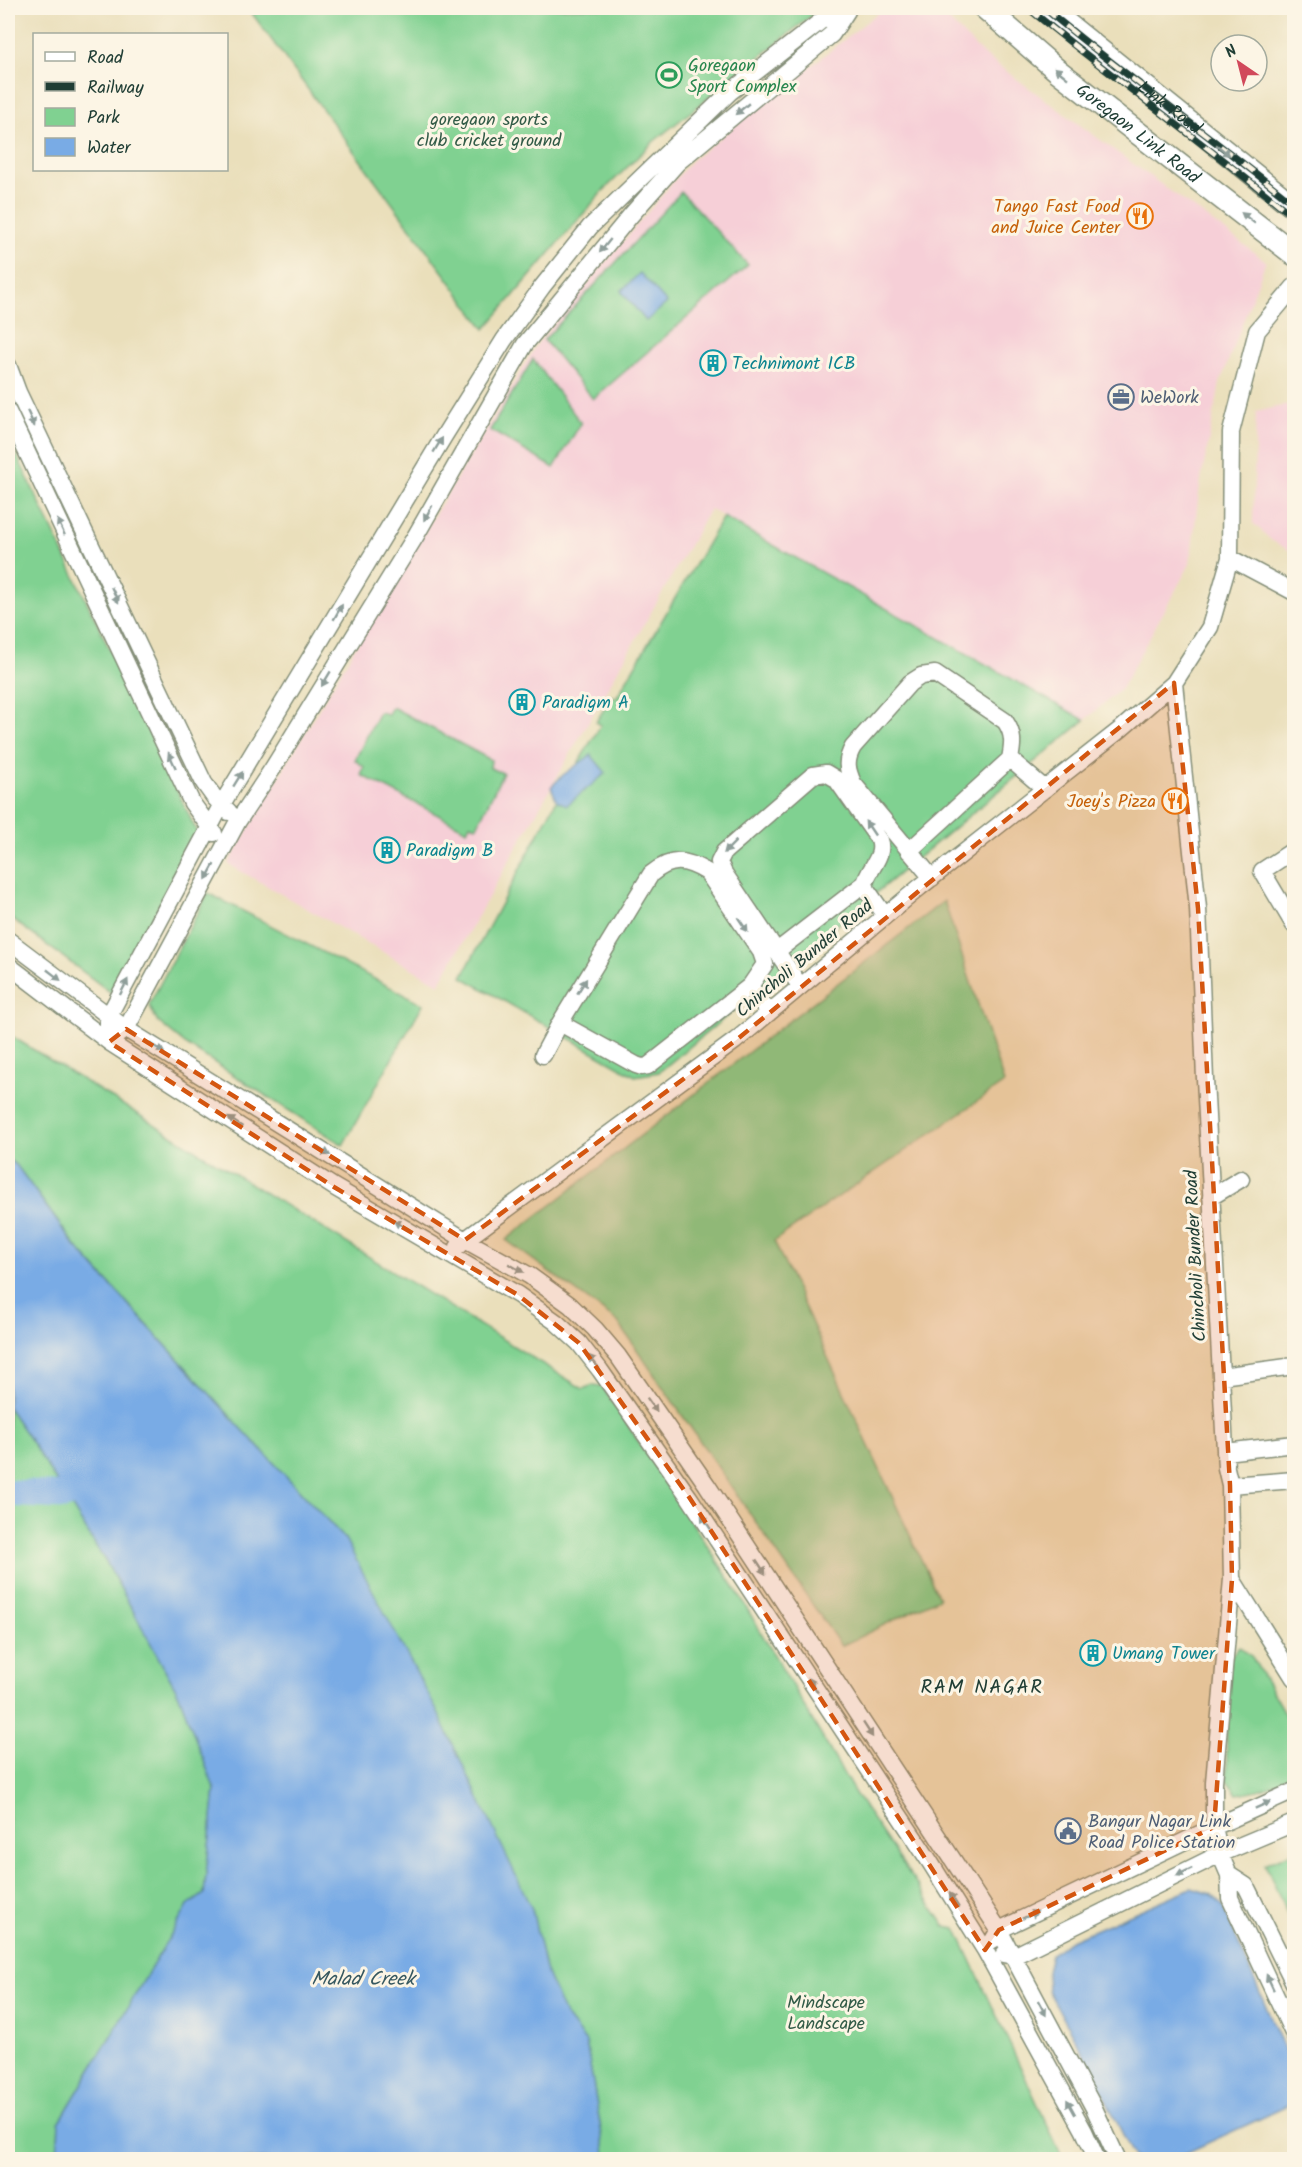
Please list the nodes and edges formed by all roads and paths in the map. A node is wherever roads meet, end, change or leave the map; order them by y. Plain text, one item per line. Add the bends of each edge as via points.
1 (985, 8) edge
2 (1047, 8) edge
3 (849, 10) edge
4 (1294, 207) edge
5 (1294, 254) edge
6 (1294, 287) edge
7 (8, 365) edge
8 (8, 412) edge
9 (451, 425) junction
10 (472, 435) junction
11 (1230, 558) junction
12 (1294, 592) edge
13 (1174, 683) junction
14 (1010, 759) junction
15 (1045, 789) junction
16 (222, 804) junction
17 (238, 821) junction
18 (210, 827) junction
19 (225, 845) junction
20 (1294, 850) edge
21 (909, 851) junction
22 (932, 878) junction
23 (865, 883) junction
24 (885, 916) junction
25 (1294, 925) edge
26 (8, 939) edge
27 (777, 951) junction
28 (8, 965) edge
29 (750, 986) junction
30 (800, 986) junction
31 (769, 1013) junction
32 (108, 1017) junction
33 (560, 1023) junction
34 (126, 1029) junction
35 (109, 1042) junction
36 (543, 1055) dead end
37 (1241, 1179) dead end
38 (1211, 1197) junction
39 (465, 1240) junction
40 (452, 1254) junction
41 (1294, 1366) edge
42 (1221, 1376) junction
43 (1294, 1444) edge
44 (1225, 1452) junction
45 (1294, 1480) edge
46 (1230, 1485) junction
47 (1232, 1579) junction
48 (1294, 1678) edge
49 (1294, 1791) edge
50 (1294, 1823) edge
51 (1214, 1827) junction
52 (1220, 1854) junction
53 (1229, 1875) junction
54 (999, 1930) junction
55 (985, 1950) junction
56 (1014, 1956) junction
57 (1294, 1983) edge
58 (1294, 2035) edge
59 (1097, 2160) edge
60 (1118, 2160) edge

5 -> 1 main road, Goregaon Link Road via 1058,70
2 -> 4 main road, Link Road
3 - 9 street via 821,21 730,92 590,227 504,340
3 -> 10 street via 832,34 678,162 525,344
6 - 11 street, Chincholi Bunder Road via 1257,331 1231,432
7 -> 16 street via 204,783
18 -> 8 street via 192,803
9 - 10 street
16 -> 9 street
10 -> 17 street via 415,537
11 - 12 street
11 - 13 street, Chincholi Bunder Road via 1210,627
13 - 15 street, Chincholi Bunder Road
13 - 38 street, Chincholi Bunder Road via 1198,908
14 - 15 street
14 - 21 street
14 - 21 street via 1012,732 1005,721 935,674 910,683 846,758 853,783
15 - 22 street, Chincholi Bunder Road
16 - 17 street
16 - 18 street
17 - 19 street
18 - 19 street
32 -> 18 street
19 -> 34 street
20 - 25 street via 1262,871
21 - 22 street
22 - 24 street, Chincholi Bunder Road
23 - 24 street
23 - 27 street
23 -> 27 street via 880,854 879,840 836,779 826,773 813,775 724,852 719,862
24 - 30 street, Chincholi Bunder Road
26 -> 32 street
27 - 30 street
28 - 35 street
29 - 31 street
29 - 33 street via 648,1066 636,1065
33 -> 29 street via 651,874 676,861 707,872 761,952 765,964
30 - 31 street, Chincholi Bunder Road
31 - 39 street, Chincholi Bunder Road
32 - 34 street
32 - 35 street
33 - 36 street
34 - 35 street
34 -> 39 street
40 -> 35 street via 334,1187
37 - 38 street
38 - 42 street, Chincholi Bunder Road
39 - 40 street, Chincholi Bunder Road
39 -> 54 street via 530,1276 570,1305 618,1356
55 -> 40 street via 702,1516 600,1370 556,1322
41 - 42 street
42 - 44 street, Chincholi Bunder Road
43 - 44 street
44 - 46 street, Chincholi Bunder Road
45 - 46 street
46 - 47 street, Chincholi Bunder Road
47 - 48 street
47 - 51 street, Chincholi Bunder Road via 1214,1782
51 -> 49 street
50 - 52 street
51 - 52 street, Chincholi Bunder Road
54 -> 51 street
52 - 53 street, Chincholi Bunder Road
52 -> 56 street
53 - 57 street via 1246,1886
58 -> 53 street via 1230,1898
54 - 55 street
54 - 56 street
55 - 56 street
59 -> 55 street
56 -> 60 street

